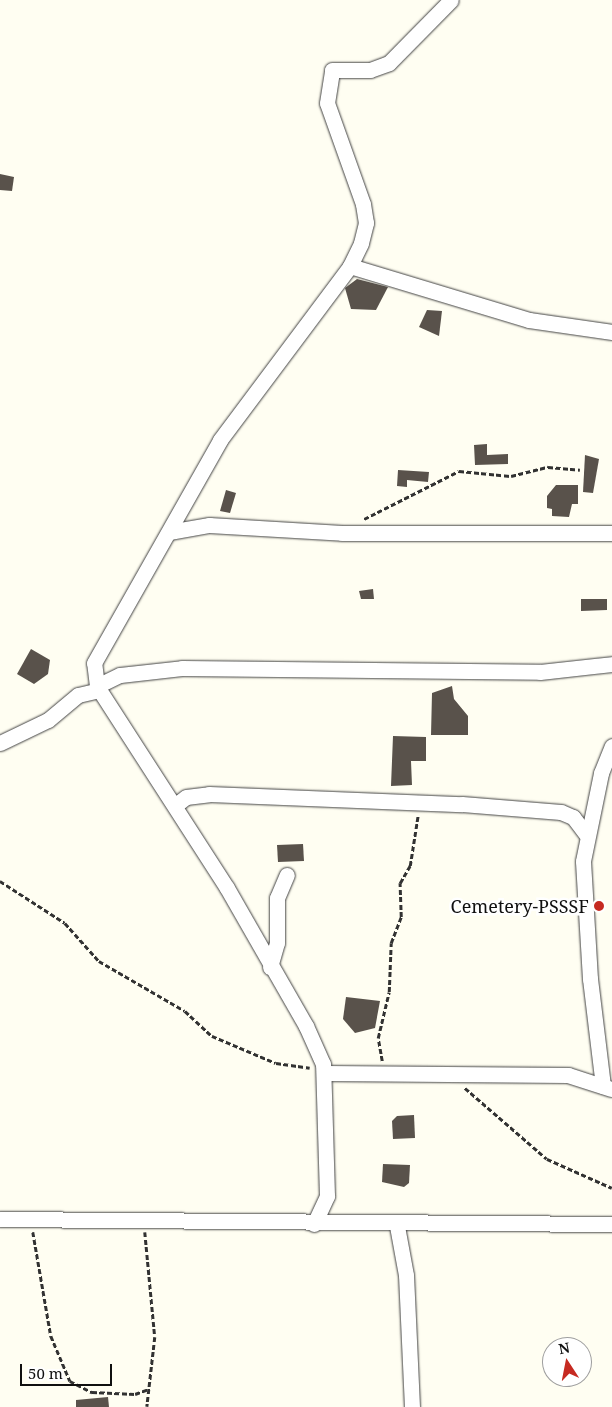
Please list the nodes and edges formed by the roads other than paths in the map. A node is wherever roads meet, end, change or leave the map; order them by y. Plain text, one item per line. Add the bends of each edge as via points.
1 (451, 0) edge
2 (350, 266) junction
3 (612, 332) edge
4 (168, 532) junction
5 (612, 533) edge
6 (612, 664) edge
7 (98, 688) junction
8 (0, 743) edge
9 (612, 746) edge
10 (606, 768) edge
11 (177, 804) junction
12 (586, 834) junction
13 (287, 875) dead end
14 (270, 967) junction
15 (324, 1068) junction
16 (607, 1088) edge
17 (0, 1219) edge
18 (314, 1224) junction
19 (612, 1224) edge
20 (397, 1226) junction
21 (412, 1407) edge

1 - 2 street via 389,63 370,70 341,67 332,70 327,80 327,103 365,216 365,232
2 - 3 street via 520,318
2 - 4 street via 246,402
4 - 5 street via 209,525 342,533
4 - 7 street via 102,642 94,662
6 - 7 street via 540,672 182,668 120,675
7 - 8 street via 78,695 48,720
7 - 11 street
9 - 10 street
10 - 12 street
11 - 12 street via 186,797 208,794 561,812 573,816
11 - 14 street
12 - 16 street via 590,979
13 - 14 street via 277,898 277,943
14 - 15 street via 306,1026
15 - 16 street via 568,1075
15 - 18 street via 327,1196
17 - 18 street via 144,1218
18 - 20 street
19 - 20 street
20 - 21 street via 406,1275

